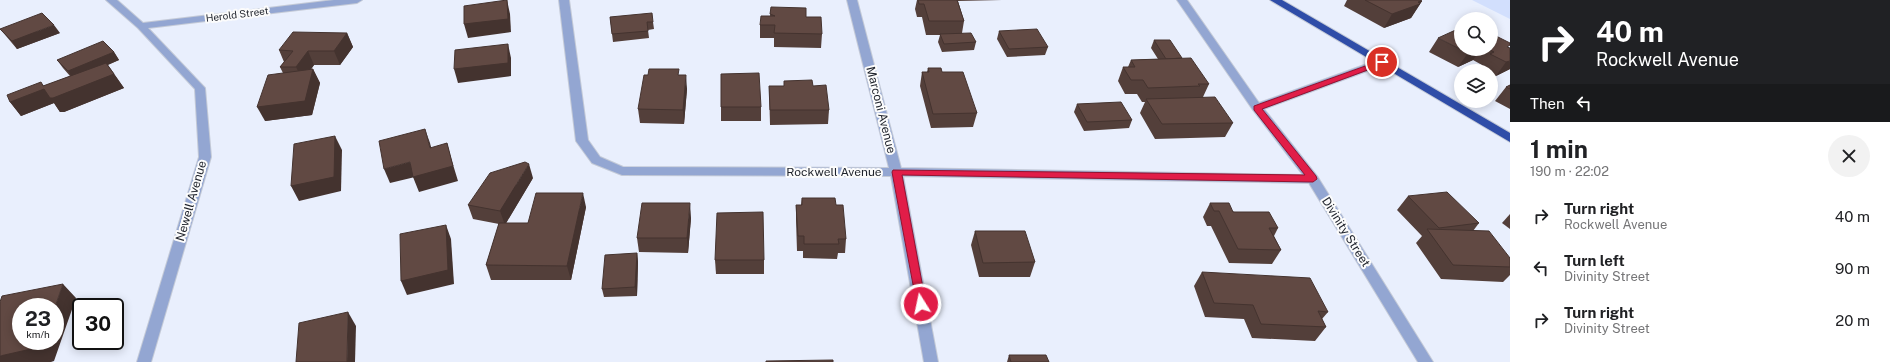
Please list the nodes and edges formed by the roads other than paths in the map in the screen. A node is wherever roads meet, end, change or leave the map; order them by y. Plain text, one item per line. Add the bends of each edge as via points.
1 (111, 0) edge
2 (357, 0) edge
3 (564, 0) edge
4 (852, 0) edge
5 (1182, 0) edge
6 (1275, 0) edge
7 (141, 26) junction
8 (1382, 62) junction
9 (1257, 108) junction
10 (1510, 138) edge
11 (896, 172) junction
12 (1313, 179) junction
13 (144, 362) edge
14 (931, 362) edge
15 (1426, 362) edge

1 - 7 street, Newell Avenue
2 - 7 street, Herold Street
3 - 11 street, Rockwell Avenue via 582,141 596,160 622,171
4 - 11 street, Marconi Avenue
5 - 9 street, Divinity Street
6 - 8 highway
7 - 13 street, Newell Avenue via 200,88 204,157
8 - 9 street
8 - 10 highway
9 - 12 street, Divinity Street
11 - 12 street, Rockwell Avenue
11 - 14 street, Marconi Avenue
12 - 15 street, Divinity Street

